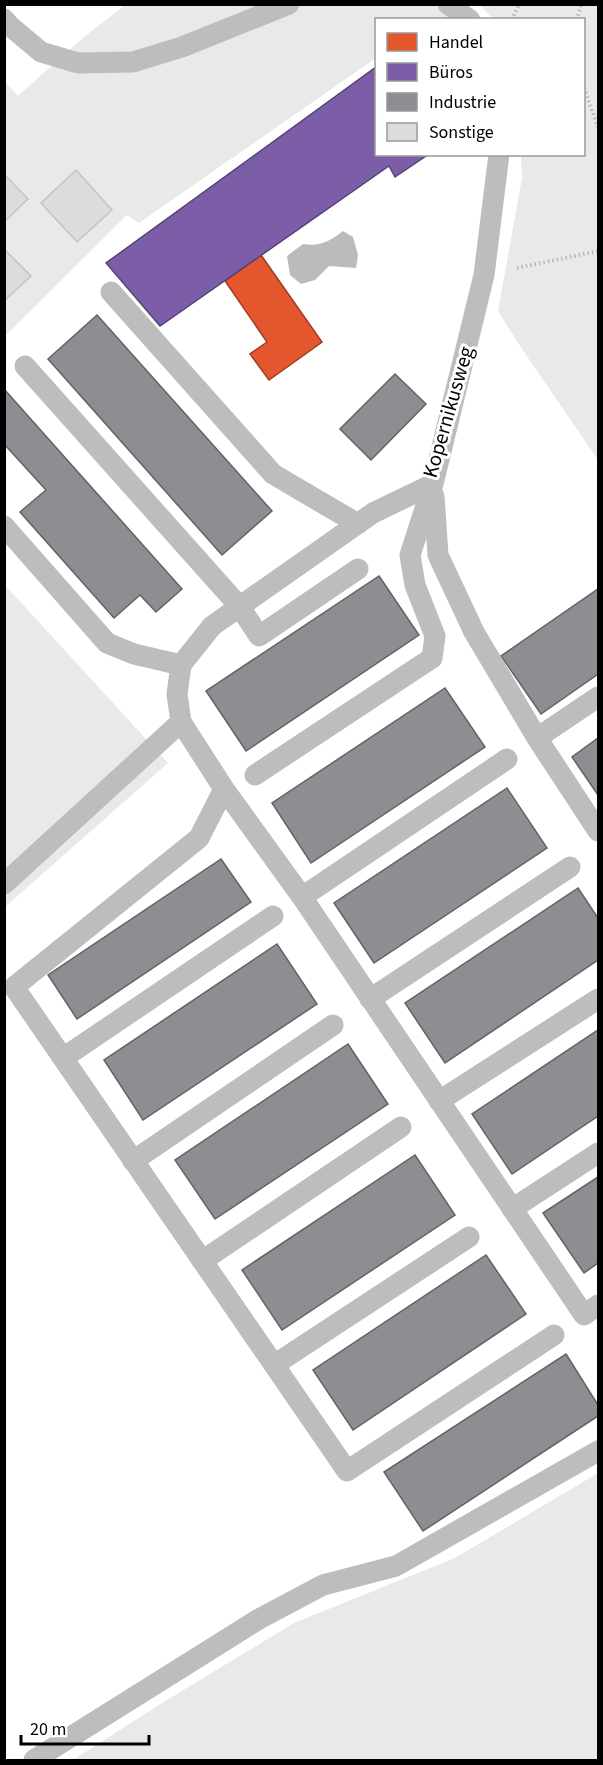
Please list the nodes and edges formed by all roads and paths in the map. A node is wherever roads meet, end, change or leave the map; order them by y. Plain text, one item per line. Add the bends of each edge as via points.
1 (289, 4) edge
2 (448, 4) edge
3 (519, 4) edge
4 (467, 18) edge
5 (513, 18) edge
6 (4, 19) edge
7 (585, 91) edge
8 (598, 128) edge
9 (499, 156) edge
10 (598, 251) edge
11 (484, 275) junction
12 (111, 292) dead end
13 (25, 366) dead end
14 (433, 484) junction
15 (358, 524) junction
16 (4, 526) edge
17 (358, 569) dead end
18 (240, 607) junction
19 (181, 665) junction
20 (598, 698) edge
21 (181, 722) junction
22 (537, 738) junction
23 (507, 759) dead end
24 (255, 775) dead end
25 (224, 789) junction
26 (598, 831) edge
27 (570, 867) dead end
28 (4, 884) edge
29 (302, 897) junction
30 (273, 916) dead end
31 (9, 990) edge
32 (370, 999) junction
33 (598, 999) edge
34 (333, 1025) dead end
35 (63, 1058) junction
36 (439, 1101) junction
37 (401, 1127) dead end
38 (598, 1153) edge
39 (133, 1161) junction
40 (512, 1209) junction
41 (469, 1237) dead end
42 (202, 1261) junction
43 (598, 1305) edge
44 (554, 1335) dead end
45 (274, 1365) junction
46 (598, 1451) edge
47 (34, 1761) edge

1 - 6 lane via 133,62 78,63 41,52
2 - 4 lane
3 - 5 path
7 - 8 path
9 - 11 lane, Kopernikusweg
10 - 11 path
11 - 14 lane, Kopernikusweg
12 - 15 lane via 273,474
13 - 18 lane
14 - 15 lane, Kopernikusweg
14 - 22 lane via 438,555 474,632
14 - 24 lane via 410,555 415,585 435,636 432,658
15 - 18 lane, Kopernikusweg
16 - 19 lane via 107,643
17 - 18 lane via 259,636
18 - 19 lane, Kopernikusweg via 212,626
19 - 21 lane via 177,694
20 - 22 lane
21 - 25 lane
21 - 28 lane
22 - 26 lane
23 - 29 lane
25 - 29 lane
25 - 31 lane via 199,838
27 - 32 lane
29 - 32 lane
30 - 35 lane
31 - 35 lane
32 - 36 lane
33 - 36 lane
34 - 39 lane
35 - 39 lane
36 - 40 lane
37 - 42 lane
38 - 40 lane
39 - 42 lane
40 - 43 lane via 584,1315
41 - 45 lane
42 - 45 lane
44 - 45 lane via 347,1471
46 - 47 lane via 396,1566 323,1585 259,1620

